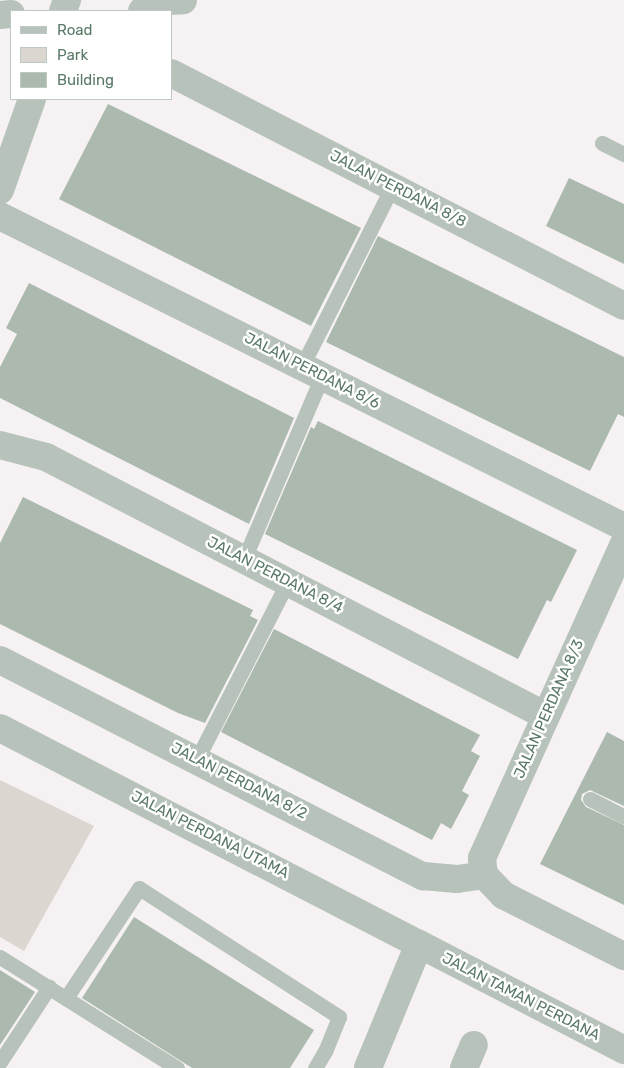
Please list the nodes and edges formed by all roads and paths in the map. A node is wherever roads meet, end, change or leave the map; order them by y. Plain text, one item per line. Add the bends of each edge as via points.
1 (183, 0) edge
2 (146, 7) edge
3 (172, 73) edge
4 (32, 100) edge
5 (602, 144) dead end
6 (624, 154) edge
7 (392, 186) junction
8 (0, 190) edge
9 (0, 216) edge
10 (624, 306) edge
11 (312, 371) junction
12 (0, 445) edge
13 (624, 527) edge
14 (624, 544) edge
15 (244, 559) junction
16 (288, 581) junction
17 (0, 660) edge
18 (546, 716) junction
19 (0, 728) edge
20 (197, 760) junction
21 (590, 799) dead end
22 (624, 816) edge
23 (484, 876) junction
24 (419, 944) junction
25 (624, 956) edge
26 (0, 957) edge
27 (49, 988) junction
28 (66, 998) junction
29 (624, 1050) edge
30 (0, 1062) edge
31 (177, 1068) edge
32 (315, 1068) edge
33 (368, 1068) edge

1 - 2 street
3 - 7 street, JALAN PERDANA 8/8
4 - 8 street
5 - 6 lane
7 - 10 street, JALAN PERDANA 8/8
7 - 11 lane
9 - 11 street, JALAN PERDANA 8/6
11 - 13 street, JALAN PERDANA 8/6
11 - 15 lane
12 - 15 street, JALAN PERDANA 8/4 via 46,457
14 - 18 street, JALAN PERDANA 8/3
15 - 16 street, JALAN PERDANA 8/4
16 - 18 street, JALAN PERDANA 8/4
16 - 20 lane
17 - 20 street, JALAN PERDANA 8/2
18 - 23 street, JALAN PERDANA 8/3 via 482,858
19 - 24 street, JALAN PERDANA UTAMA
20 - 23 street, JALAN PERDANA 8/2 via 423,876 457,879
21 - 22 lane
23 - 25 street via 503,895
24 - 29 street, JALAN TAMAN PERDANA
24 - 33 street
26 - 27 lane
27 - 28 lane
27 - 30 lane
28 - 31 lane
28 - 32 lane via 138,888 339,1017 326,1051

